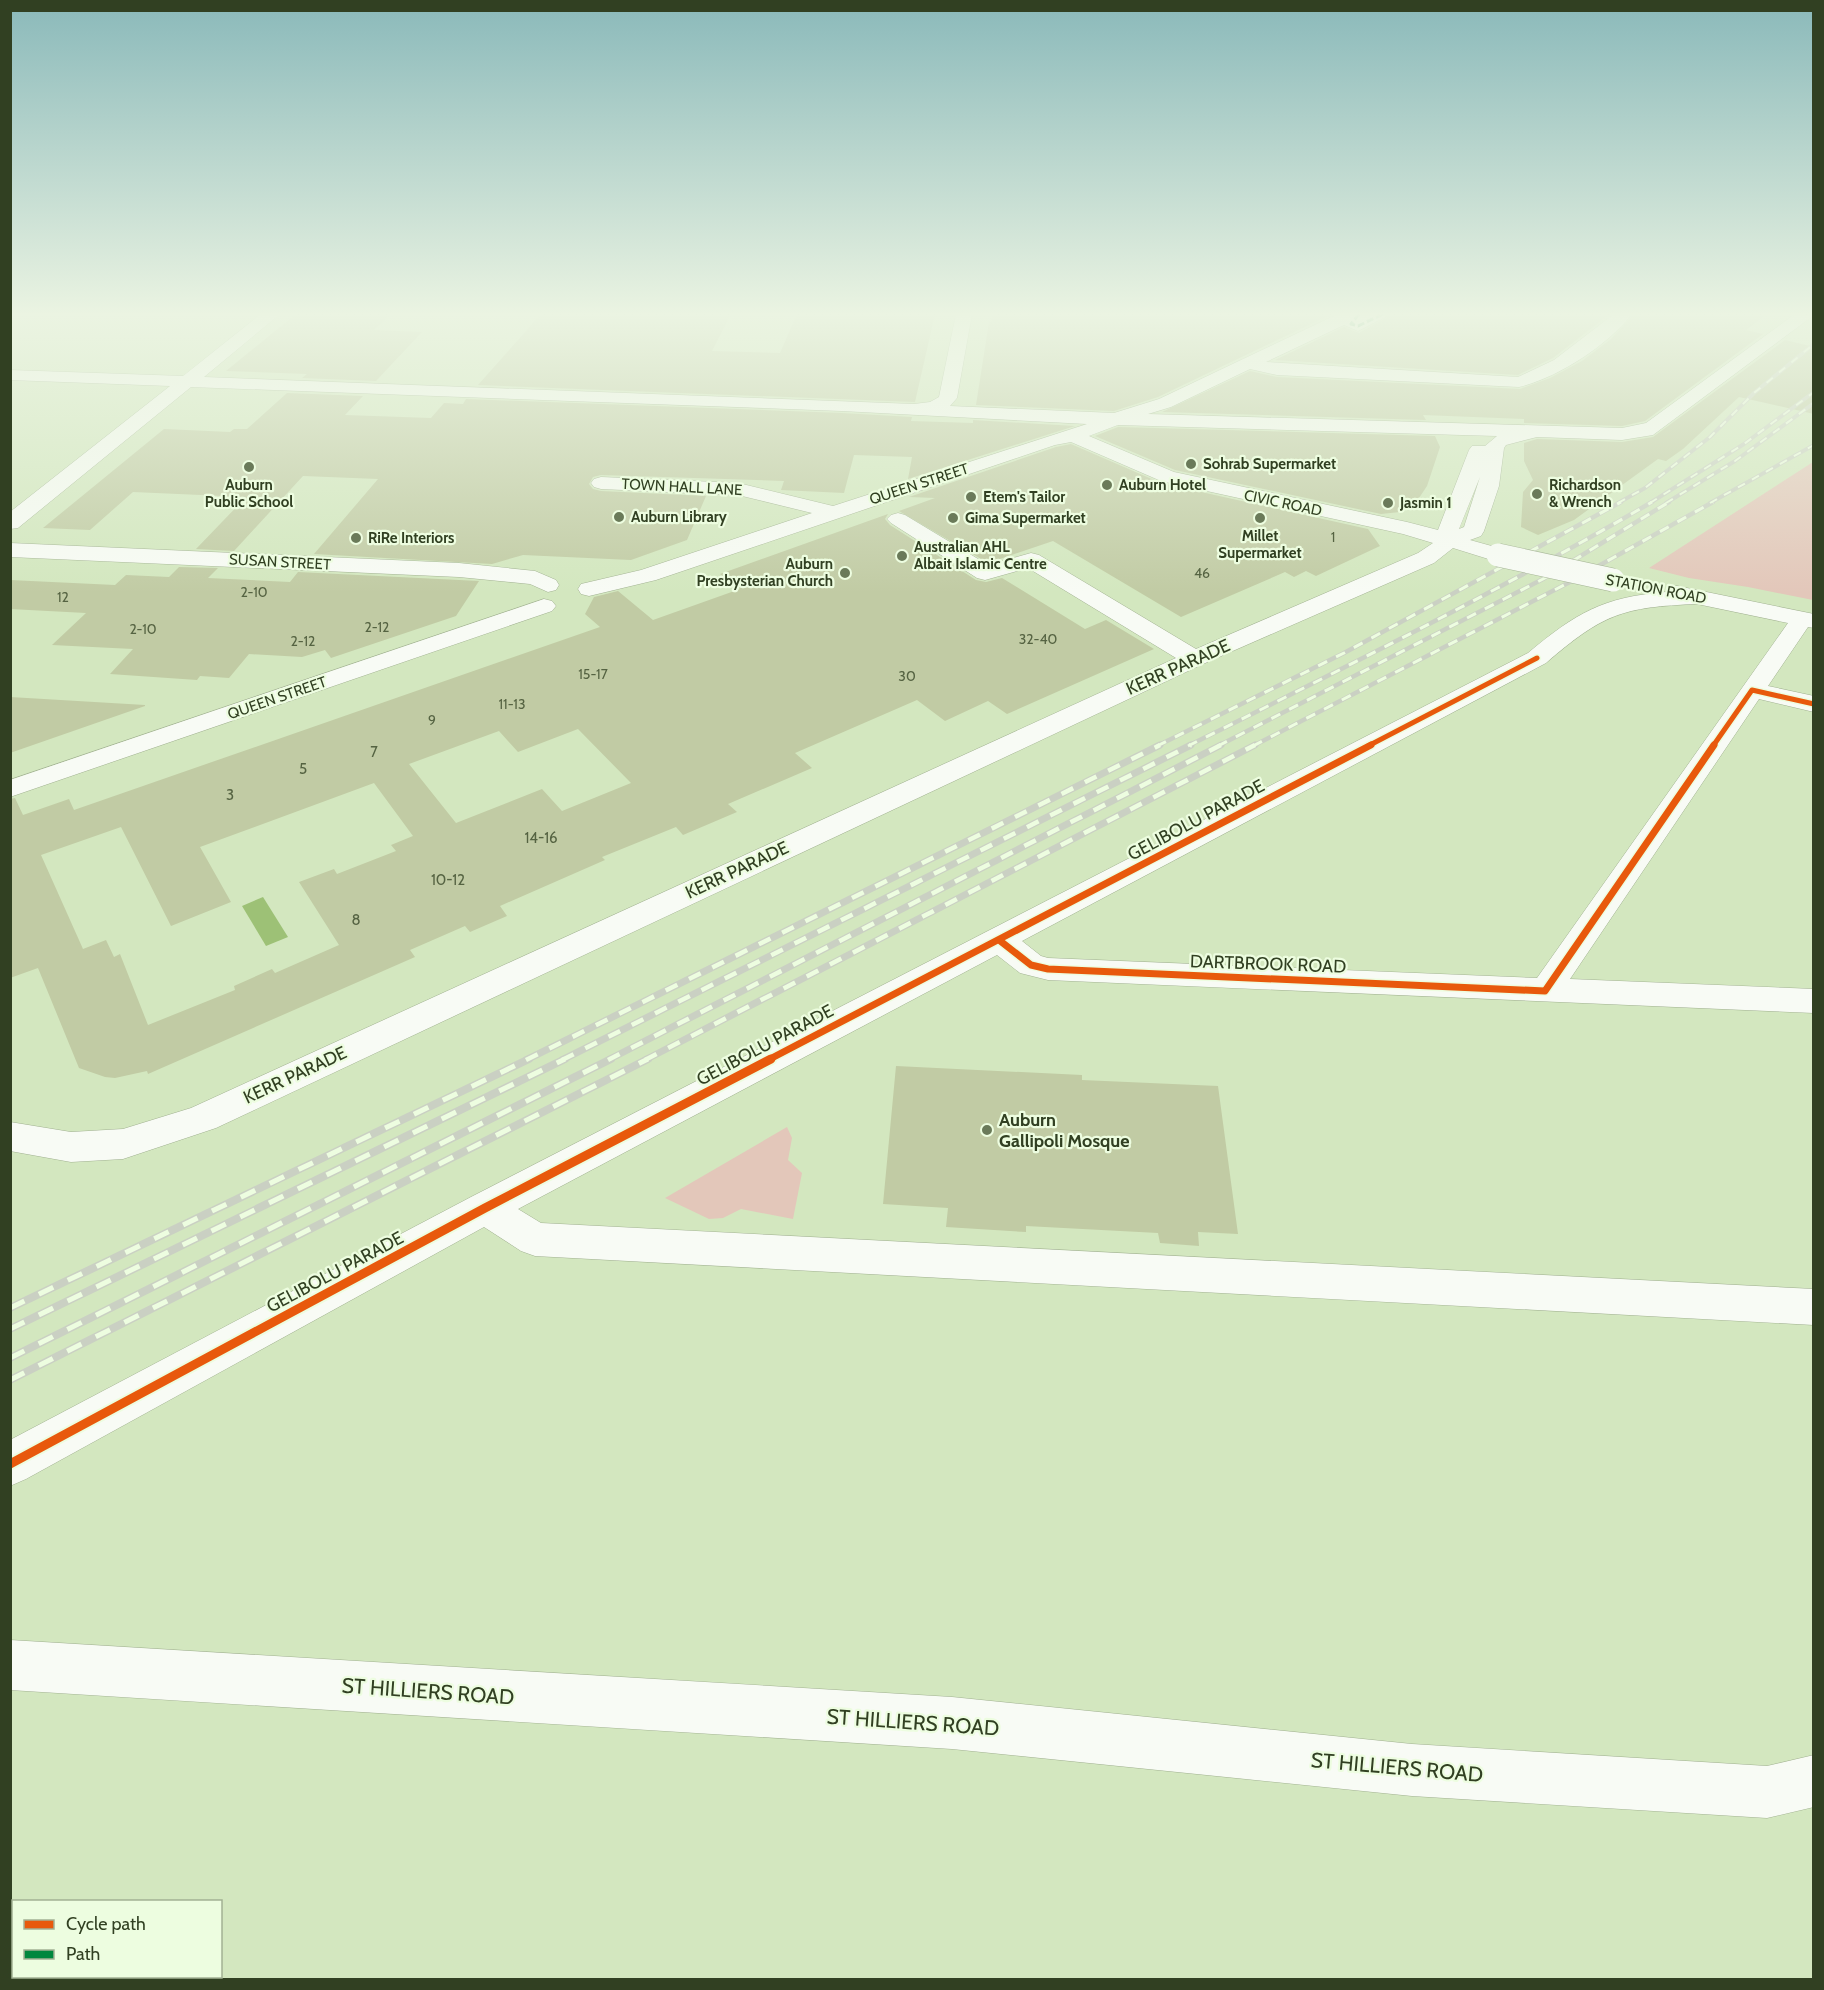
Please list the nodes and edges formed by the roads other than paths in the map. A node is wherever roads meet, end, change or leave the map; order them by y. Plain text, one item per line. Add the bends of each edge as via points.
1 (157, 407) edge
2 (855, 407) edge
3 (930, 407) edge
4 (1152, 407) edge
5 (1162, 407) edge
6 (1681, 407) edge
7 (912, 409) junction
8 (1115, 419) junction
9 (1177, 421) junction
10 (1449, 430) junction
11 (1504, 430) junction
12 (1576, 433) junction
13 (1073, 436) junction
14 (1481, 443) junction
15 (602, 483) dead end
16 (832, 512) junction
17 (898, 519) dead end
18 (10, 523) edge
19 (1449, 541) junction
20 (10, 550) edge
21 (1498, 555) joint
22 (589, 589) junction
23 (1699, 597) junction
24 (556, 601) junction
25 (1808, 620) edge
26 (1194, 659) junction
27 (1752, 690) junction
28 (1814, 704) edge
29 (10, 789) edge
30 (999, 940) junction
31 (1545, 991) junction
32 (1814, 1001) edge
33 (10, 1136) edge
34 (485, 1208) junction
35 (1814, 1307) edge
36 (10, 1464) edge
37 (10, 1665) edge
38 (1814, 1781) edge

1 - 18 street
2 - 7 street
3 - 7 street
4 - 8 street, QUEEN STREET
5 - 9 street via 1162,414
6 - 12 street via 1653,428 1636,433
7 - 8 street
8 - 9 street
8 - 13 street, QUEEN STREET
9 - 10 street
10 - 11 street
10 - 14 street
11 - 12 street
11 - 14 street
12 - 19 street, KERR PARADE via 1527,435 1500,441 1494,447 1489,486 1473,531
13 - 16 street, QUEEN STREET
13 - 19 street, CIVIC ROAD via 1168,477 1407,528
14 - 19 street via 1448,526
15 - 16 street, TOWN HALL LANE via 738,489
16 - 22 street, QUEEN STREET via 648,575
17 - 26 street via 985,573 1031,560
19 - 21 street, CIVIC ROAD
19 - 26 street, KERR PARADE via 1426,558
20 - 24 street, SUSAN STREET via 459,570 535,578
21 - 23 street, STATION ROAD, bridge
22 - 24 street via 586,598
22 - 24 street via 572,581
23 - 25 street, STATION ROAD
23 - 30 street, GELIBOLU PARADE via 1617,605 1574,627 1537,658
24 - 29 street, QUEEN STREET
25 - 27 street
26 - 33 street, KERR PARADE via 203,1118 123,1144 72,1147
27 - 28 street
27 - 31 street
30 - 31 street, DARTBROOK ROAD via 1031,964 1048,969
30 - 34 street, GELIBOLU PARADE
31 - 32 street, DARTBROOK ROAD
34 - 35 street via 535,1239
34 - 36 street, GELIBOLU PARADE
37 - 38 street, ST HILLIERS ROAD via 952,1723 1412,1770 1767,1792

